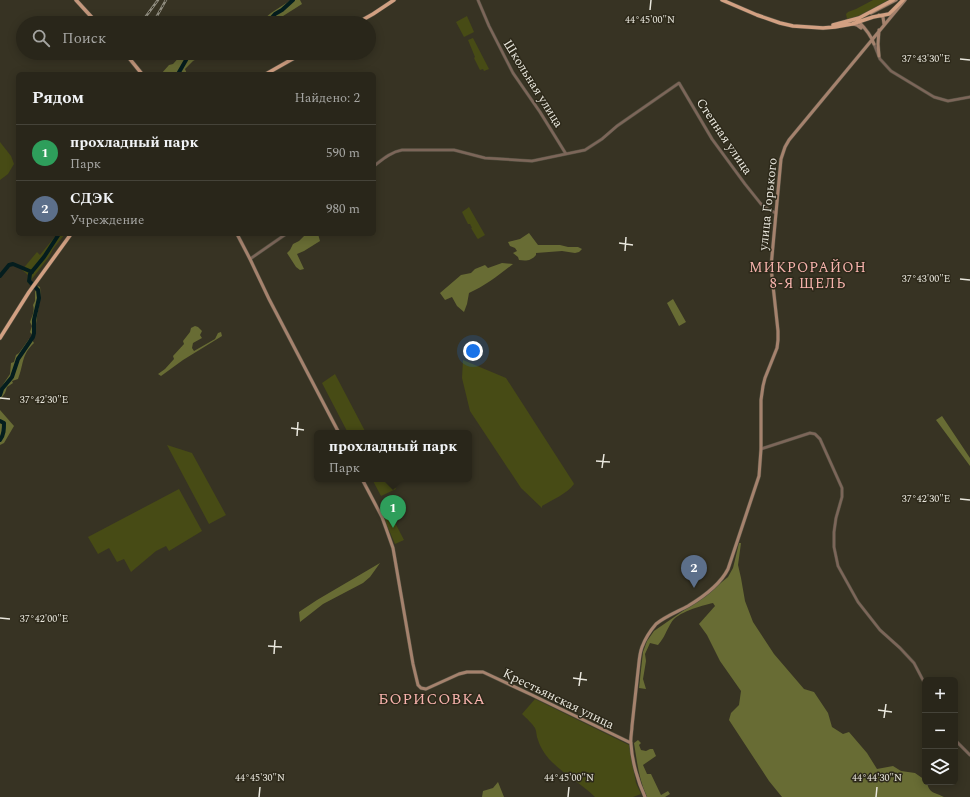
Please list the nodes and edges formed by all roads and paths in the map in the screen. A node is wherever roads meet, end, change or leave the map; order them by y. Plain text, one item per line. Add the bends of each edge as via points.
1 (76, 0) edge
2 (394, 0) edge
3 (478, 0) edge
4 (722, 0) edge
5 (893, 0) edge
6 (896, 0) edge
7 (904, 0) edge
8 (880, 15) junction
9 (91, 16) edge
10 (369, 16) edge
11 (857, 20) junction
12 (852, 24) junction
13 (884, 24) junction
14 (827, 27) junction
15 (861, 28) junction
16 (880, 30) junction
17 (872, 40) junction
18 (874, 44) joint
19 (880, 56) junction
20 (131, 60) edge
21 (291, 60) edge
22 (140, 72) edge
23 (270, 72) edge
24 (970, 97) edge
25 (566, 154) junction
26 (376, 164) edge
27 (776, 213) junction
28 (70, 236) edge
29 (238, 236) edge
30 (283, 236) edge
31 (250, 259) junction
32 (0, 338) edge
33 (337, 430) edge
34 (761, 449) junction
35 (364, 482) edge
36 (922, 678) edge
37 (630, 743) junction
38 (958, 743) edge
39 (970, 756) edge
40 (645, 797) edge

1 - 9 main road
2 - 10 highway
3 - 25 street, Школьная улица via 513,73
4 - 14 highway via 780,23
5 - 11 highway
6 - 11 main road
7 - 8 highway via 889,14
7 - 13 main road
8 - 11 highway
8 - 13 main road
11 - 12 highway
11 - 14 highway
11 - 15 main road
11 - 17 main road
12 - 14 highway
12 - 15 main road
13 - 16 main road
15 - 17 main road
16 - 17 main road
16 - 19 main road
17 - 18 main road
17 - 27 main road, улица Горького via 785,147 781,158
18 - 19 street
19 - 24 street via 891,71 934,97 948,101
20 - 22 main road
21 - 23 highway
25 - 26 street via 538,160 522,160 485,158 454,150 402,150 388,155
25 - 27 street, Степная улица via 585,150 679,84 712,139 737,173 761,204
27 - 34 main road, улица Горького via 771,267 778,340 762,386
28 - 32 highway via 35,283
29 - 31 main road
30 - 31 street
31 - 33 main road
34 - 36 street via 810,433 820,439 842,485 834,532 838,566 858,602 880,630 914,663
34 - 37 main road, улица Горького via 760,470 728,569 702,596 657,624 641,648
35 - 37 main road, Крестьянская улица via 382,517 393,548 418,685 421,688 426,689 459,674 482,672
37 - 40 main road via 636,773
38 - 39 street

